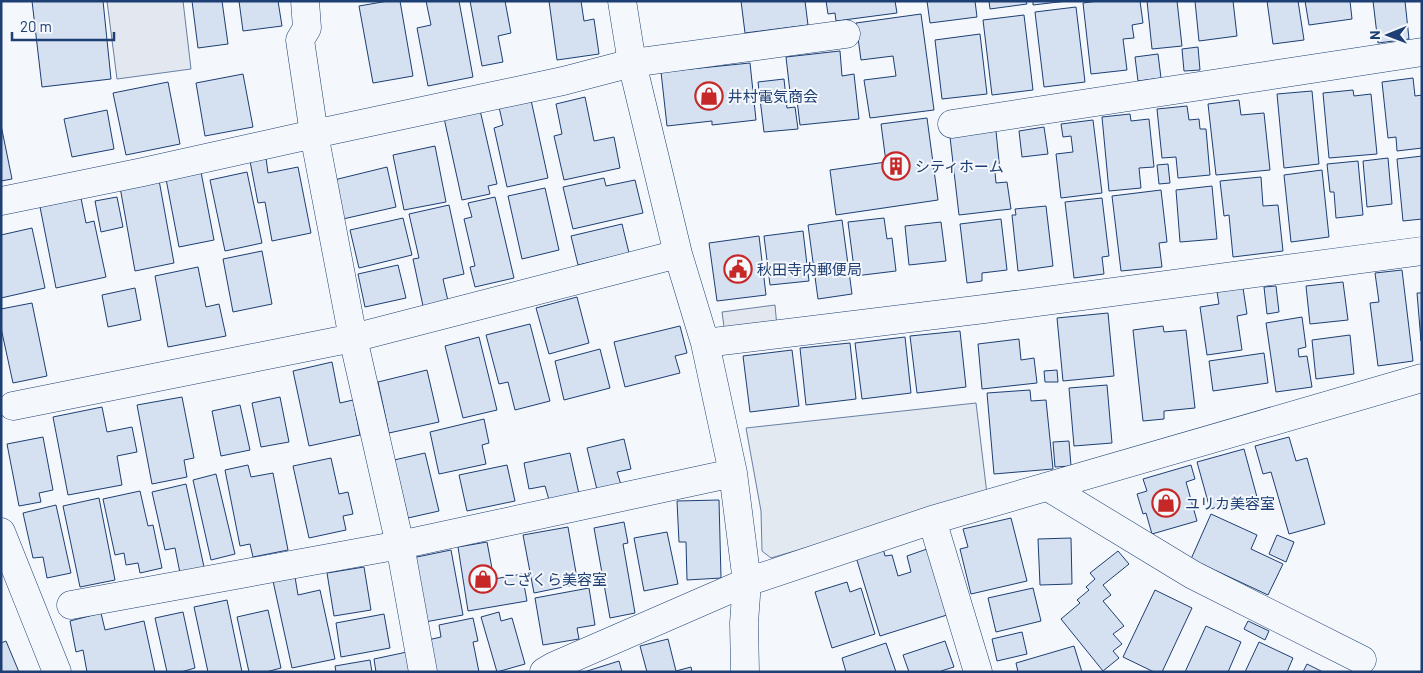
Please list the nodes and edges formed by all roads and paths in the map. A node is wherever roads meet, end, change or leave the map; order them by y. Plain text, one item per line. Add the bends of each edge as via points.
1 (304, 1) edge
2 (622, 1) edge
3 (846, 34) dead end
4 (1422, 52) edge
5 (632, 63) junction
6 (952, 124) dead end
7 (314, 134) junction
8 (1, 201) edge
9 (1422, 251) edge
10 (678, 254) junction
11 (353, 338) junction
12 (705, 343) junction
13 (1422, 378) edge
14 (13, 406) dead end
15 (733, 472) junction
16 (1048, 487) junction
17 (932, 520) junction
18 (1, 532) edge
19 (400, 546) junction
20 (747, 582) junction
21 (70, 605) dead end
22 (1362, 660) dead end
23 (57, 672) edge
24 (424, 672) edge
25 (544, 672) edge
26 (745, 672) edge
27 (978, 672) edge

1 - 7 street via 307,28 300,40
2 - 5 street
3 - 5 street
4 - 6 street
5 - 7 street via 563,81
5 - 10 street
7 - 8 street
7 - 11 street
9 - 12 street
10 - 11 street
10 - 12 street
11 - 14 street
11 - 19 street
12 - 15 street
13 - 16 street
15 - 19 street
15 - 20 street
16 - 17 street
16 - 22 street via 1192,575
17 - 20 street
17 - 27 street
18 - 23 street
19 - 21 street
19 - 24 street
20 - 25 street
20 - 26 street

